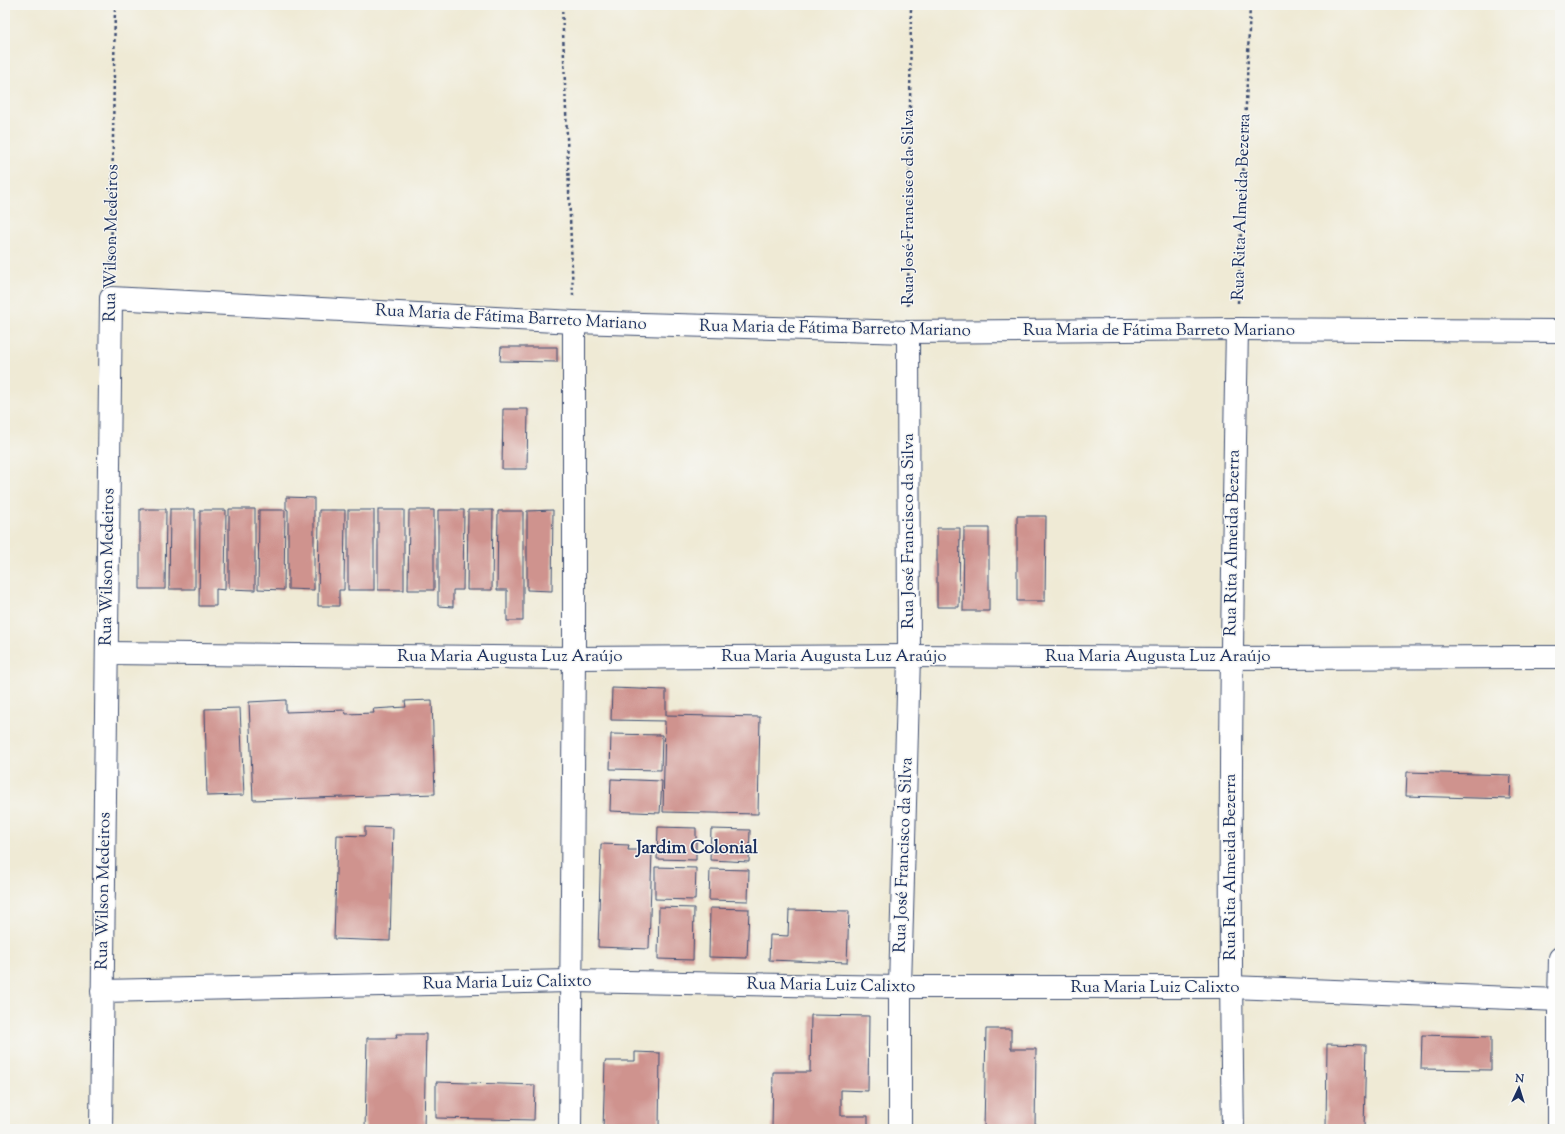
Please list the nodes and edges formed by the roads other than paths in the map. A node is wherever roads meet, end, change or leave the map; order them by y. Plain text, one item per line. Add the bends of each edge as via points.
1 (111, 298) joint
2 (574, 322) junction
3 (1237, 329) junction
4 (1560, 331) edge
5 (908, 332) junction
6 (108, 652) junction
7 (909, 656) junction
8 (1560, 657) edge
9 (574, 658) junction
10 (1231, 658) junction
11 (1560, 958) edge
12 (570, 981) junction
13 (900, 987) junction
14 (1230, 987) junction
15 (102, 991) junction
16 (1559, 1000) edge
17 (101, 1129) edge
18 (570, 1129) edge
19 (900, 1129) edge
20 (1233, 1129) edge
21 (1559, 1129) edge

1 - 2 street, Rua Maria de Fátima Barreto Mariano
1 - 6 street, Rua Wilson Medeiros
2 - 5 street, Rua Maria de Fátima Barreto Mariano
2 - 9 street
3 - 4 street, Rua Maria de Fátima Barreto Mariano
3 - 5 street, Rua Maria de Fátima Barreto Mariano
3 - 10 street, Rua Rita Almeida Bezerra
5 - 7 street, Rua José Francisco da Silva
6 - 9 street, Rua Maria Augusta Luz Araújo
6 - 15 street, Rua Wilson Medeiros
7 - 9 street, Rua Maria Augusta Luz Araújo
7 - 10 street, Rua Maria Augusta Luz Araújo
7 - 13 street, Rua José Francisco da Silva
8 - 10 street, Rua Maria Augusta Luz Araújo
9 - 12 street
10 - 14 street, Rua Rita Almeida Bezerra
11 - 16 street
12 - 13 street, Rua Maria Luiz Calixto
12 - 15 street, Rua Maria Luiz Calixto
12 - 18 street
13 - 14 street, Rua Maria Luiz Calixto
13 - 19 street, Rua José Francisco da Silva
14 - 16 street, Rua Maria Luiz Calixto
14 - 20 street, Rua Rita Almeida Bezerra
15 - 17 street, Rua Wilson Medeiros
16 - 21 street

